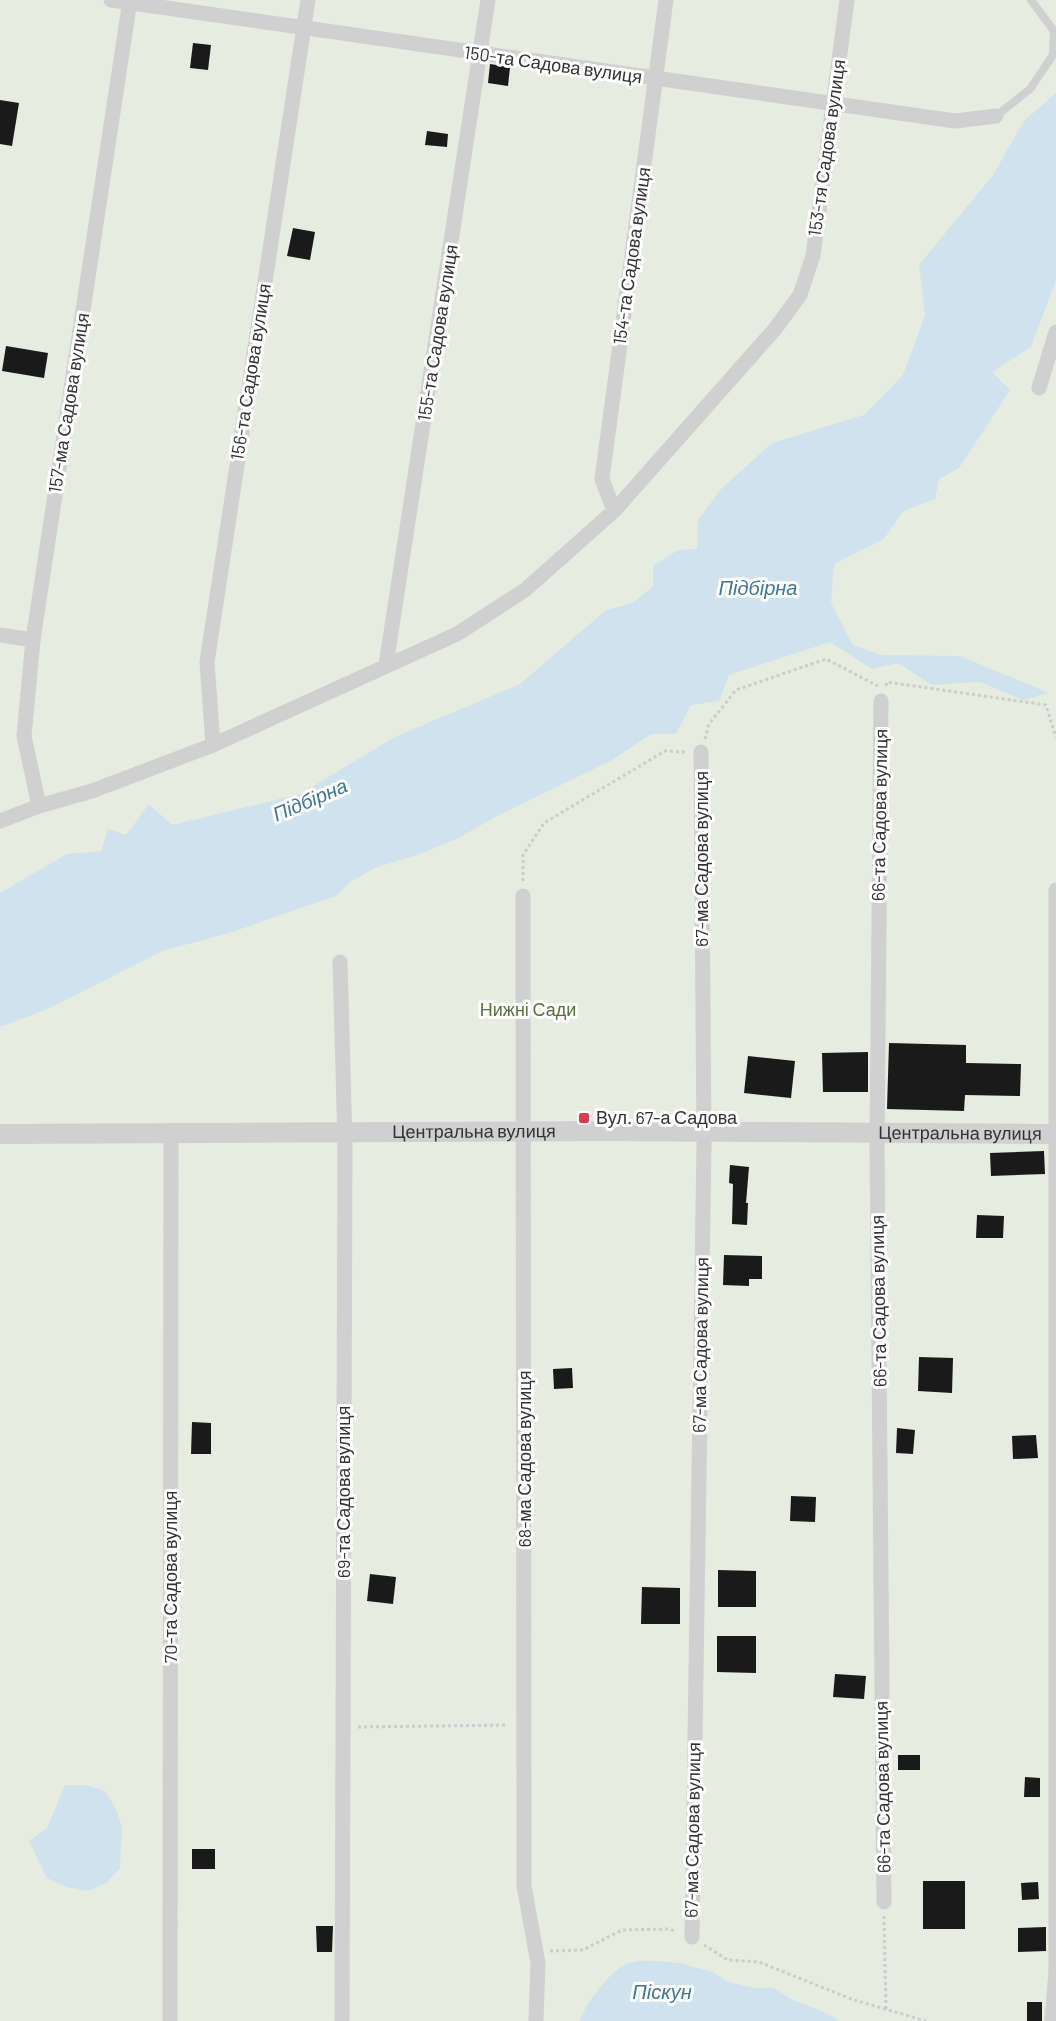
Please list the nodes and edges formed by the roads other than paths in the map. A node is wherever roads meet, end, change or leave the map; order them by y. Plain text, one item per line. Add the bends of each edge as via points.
1 (111, 0) edge
2 (308, 0) edge
3 (488, 0) edge
4 (666, 0) edge
5 (847, 0) edge
6 (1031, 0) edge
7 (129, 2) edge
8 (304, 29) junction
9 (481, 54) junction
10 (655, 79) junction
11 (832, 104) junction
12 (996, 116) joint
13 (1056, 332) edge
14 (1039, 388) dead end
15 (614, 511) junction
16 (0, 635) edge
17 (33, 640) junction
18 (386, 665) junction
19 (882, 701) dead end
20 (213, 745) junction
21 (701, 752) road end
22 (39, 806) junction
23 (0, 821) edge
24 (1056, 890) edge
25 (524, 896) road end
26 (340, 962) dead end
27 (525, 1132) junction
28 (704, 1132) junction
29 (877, 1132) junction
30 (345, 1133) junction
31 (0, 1134) edge
32 (171, 1134) junction
33 (1056, 1134) edge
34 (884, 1902) road end
35 (692, 1937) road end
36 (170, 2021) edge
37 (342, 2021) edge
38 (536, 2021) edge
39 (1052, 2021) edge

1 - 7 street, 150-та Садова вулиця
2 - 8 street, 156-та Садова вулиця
3 - 9 street, 155-та Садова вулиця
4 - 10 street, 154-та Садова вулиця
5 - 11 street, 153-тя Садова вулиця
6 - 12 lane via 1054,31 1053,55 1030,89
7 - 8 street, 150-та Садова вулиця
7 - 17 street, 157-ма Садова вулиця
8 - 9 street, 150-та Садова вулиця
8 - 20 street, 156-та Садова вулиця via 207,662
9 - 10 street, 150-та Садова вулиця
9 - 18 street, 155-та Садова вулиця
10 - 11 street, 150-та Садова вулиця
10 - 15 street, 154-та Садова вулиця via 602,479
11 - 12 street, 150-та Садова вулиця via 955,121
11 - 15 street, 153-тя Садова вулиця via 813,256 800,295 775,330
13 - 14 street
15 - 18 street, 153-тя Садова вулиця via 525,590 457,634
16 - 17 street
17 - 22 street, 157-ма Садова вулиця via 24,736
18 - 20 street, 153-тя Садова вулиця
19 - 29 street, 66-та Садова вулиця
20 - 22 street, 153-тя Садова вулиця via 92,791
21 - 28 street, 67-ма Садова вулиця
22 - 23 street, 153-тя Садова вулиця
24 - 33 street
25 - 27 street, 68-ма Садова вулиця
26 - 30 street, 69-та Садова вулиця
27 - 28 street, Центральна вулиця
27 - 30 street, Центральна вулиця
27 - 38 street, 68-ма Садова вулиця via 524,1886 538,1963
28 - 29 street, Центральна вулиця
28 - 35 street, 67-ма Садова вулиця
29 - 33 street, Центральна вулиця
29 - 34 street, 66-та Садова вулиця
30 - 32 street, Центральна вулиця
30 - 37 street, 69-та Садова вулиця
31 - 32 street, Центральна вулиця
32 - 36 street, 70-та Садова вулиця
33 - 39 street via 1056,1971

